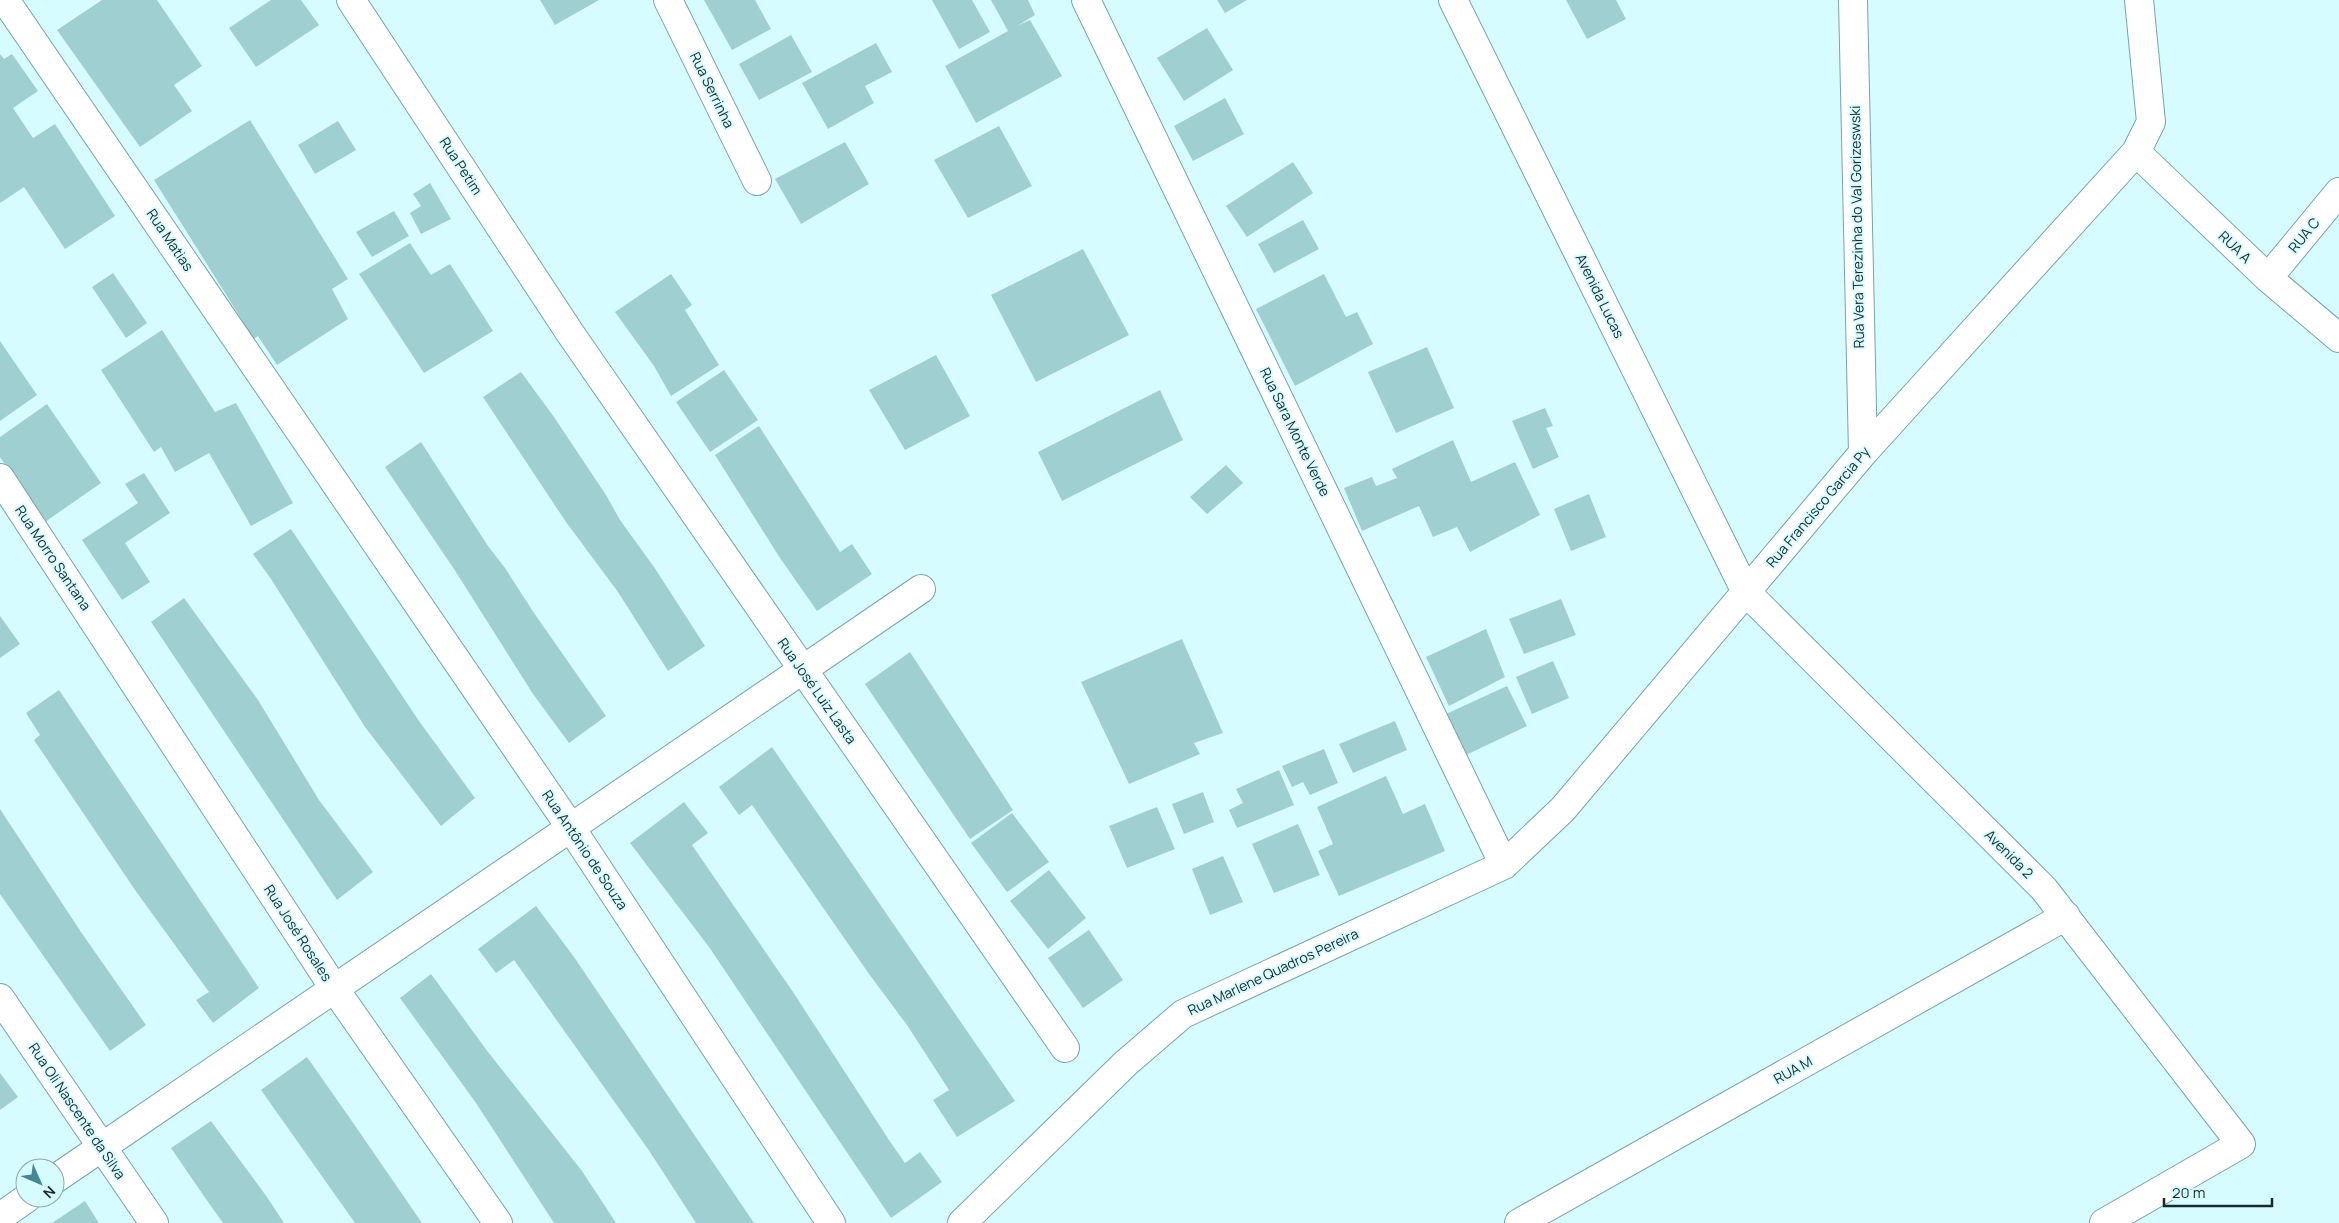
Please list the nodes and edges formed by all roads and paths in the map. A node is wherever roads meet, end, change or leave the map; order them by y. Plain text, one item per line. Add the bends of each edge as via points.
1 (5, 0) edge
2 (351, 0) edge
3 (668, 0) edge
4 (1086, 0) edge
5 (1453, 0) edge
6 (1853, 0) edge
7 (2139, 0) edge
8 (2136, 152) junction
9 (756, 181) dead end
10 (2339, 192) edge
11 (2268, 278) junction
12 (570, 333) joint
13 (2339, 338) edge
14 (1863, 453) junction
15 (0, 478) edge
16 (334, 480) joint
17 (921, 589) dead end
18 (1746, 592) junction
19 (107, 638) joint
20 (803, 670) junction
21 (570, 828) junction
22 (1504, 865) junction
23 (2066, 916) junction
24 (334, 988) junction
25 (0, 998) edge
26 (1065, 1048) dead end
27 (101, 1147) junction
28 (65, 1172) edge
29 (15, 1206) edge
30 (0, 1217) edge
31 (154, 1223) edge
32 (498, 1223) edge
33 (831, 1223) edge
34 (962, 1223) edge
35 (1519, 1223) edge
36 (2104, 1223) edge

1 - 16 street, Rua Matias
2 - 12 street, Rua Petim
3 - 9 street, Rua Serrinha
4 - 22 street, Rua Sara Monte Verde
5 - 18 street, Avenida Lucas
6 - 14 street, Rua Vera Terezinha do Val Gorizeswski
7 - 8 street, Rua Francisco Garcia Py via 2151,122
8 - 11 street, RUA A
8 - 14 street, Rua Francisco Garcia Py
10 - 11 street, RUA C
11 - 13 street, RUA A
12 - 20 street, Rua José Luiz Lasta
14 - 18 street, Rua Francisco Garcia Py
15 - 19 street, Rua Morro Santana
16 - 21 street, Rua Antônio de Souza
17 - 20 street
18 - 22 street, Rua Francisco Garcia Py via 1564,809
18 - 23 street, Avenida 2 via 2044,889
19 - 24 street, Rua José Rosales
20 - 21 street
20 - 26 street, Rua José Luiz Lasta
21 - 24 street
21 - 33 street, Rua Antônio de Souza
22 - 34 street, Rua Marlene Quadros Pereira via 1183,1014 1126,1063
23 - 35 street, RUA M
23 - 36 street, Avenida 2 via 2241,1144
24 - 27 street
24 - 32 street, Rua José Rosales
25 - 27 street, Rua Oli Nascente da Silva
27 - 28 street
27 - 31 street, Rua Oli Nascente da Silva
29 - 30 street

